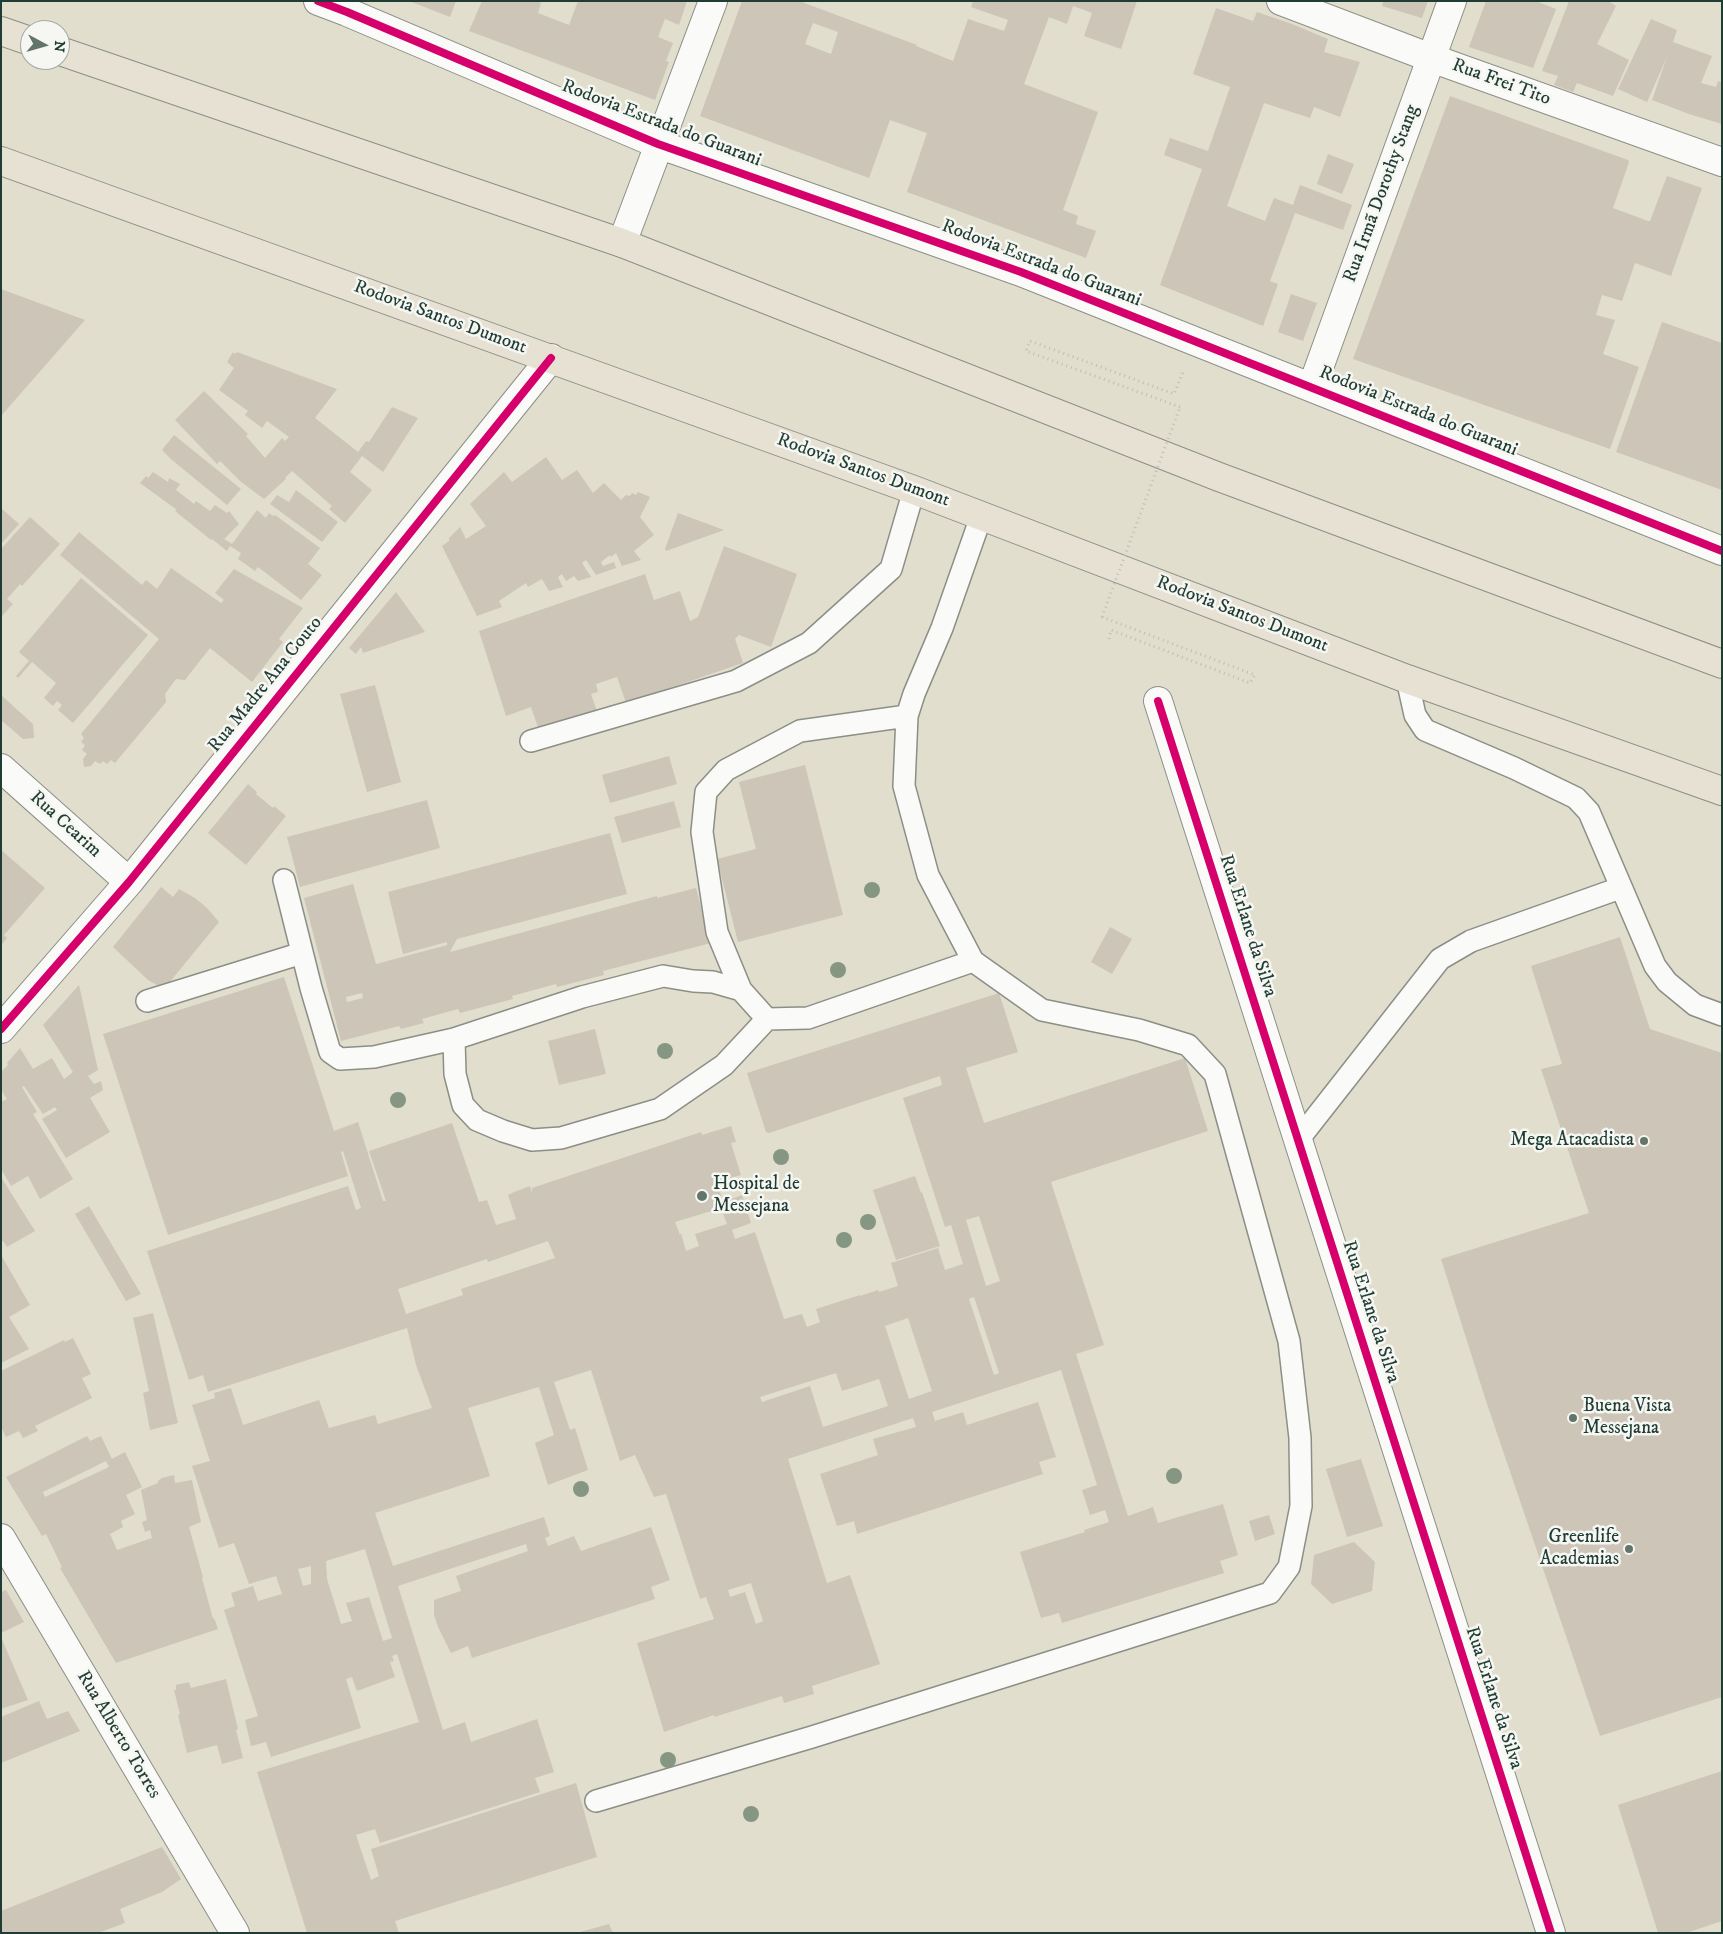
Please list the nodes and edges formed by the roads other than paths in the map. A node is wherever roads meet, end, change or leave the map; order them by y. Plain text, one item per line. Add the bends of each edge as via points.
1 (318, 1) edge
2 (713, 1) edge
3 (1281, 1) edge
4 (1452, 1) edge
5 (349, 7) edge
6 (1, 32) edge
7 (20, 38) edge
8 (70, 55) edge
9 (1431, 58) junction
10 (658, 144) junction
11 (1, 161) edge
12 (1722, 162) edge
13 (622, 243) junction
14 (551, 358) junction
15 (1312, 388) junction
16 (914, 490) junction
17 (982, 514) junction
18 (1722, 551) edge
19 (1722, 664) edge
20 (1408, 679) junction
21 (1158, 701) dead end
22 (907, 716) junction
23 (531, 741) dead end
24 (1, 768) edge
25 (1722, 791) edge
26 (284, 880) dead end
27 (129, 882) junction
28 (1620, 888) junction
29 (302, 953) junction
30 (973, 961) junction
31 (741, 990) junction
32 (147, 1001) dead end
33 (1722, 1016) edge
34 (767, 1019) junction
35 (1, 1029) edge
36 (454, 1039) junction
37 (1298, 1140) junction
38 (1, 1538) edge
39 (596, 1801) dead end
40 (235, 1933) edge
41 (1551, 1933) edge

1 - 5 street, Rodovia Estrada do Guarani
2 - 10 street
3 - 9 street, Rua Frei Tito
4 - 9 street, Rua Irmã Dorothy Stang
5 - 10 street, Rodovia Estrada do Guarani
6 - 7 highway
8 - 13 highway
9 - 12 street, Rua Frei Tito
9 - 15 street, Rua Irmã Dorothy Stang
10 - 13 street
10 - 15 street, Rodovia Estrada do Guarani via 1021,272
11 - 14 highway, Rodovia Santos Dumont
13 - 19 highway via 1219,477
14 - 16 highway, Rodovia Santos Dumont
14 - 27 street, Rua Madre Ana Couto
15 - 18 street, Rodovia Estrada do Guarani
16 - 17 highway, Rodovia Santos Dumont
16 - 23 lane via 892,569 809,643 736,681
17 - 20 highway, Rodovia Santos Dumont
17 - 22 lane
20 - 25 highway, Rodovia Santos Dumont
20 - 28 lane via 1415,715 1425,730 1576,798 1589,812
21 - 37 street, Rua Erlane da Silva
22 - 30 lane via 904,786 928,875
22 - 31 lane via 800,731 726,770 706,792 702,832 717,932
24 - 27 street, Rua Cearim
26 - 29 lane
27 - 35 street, Rua Madre Ana Couto
28 - 33 lane via 1654,966 1667,982 1695,1005
28 - 37 lane via 1470,941 1440,959
29 - 32 lane
29 - 36 lane via 330,1052 340,1059 374,1057
30 - 34 lane via 808,1018
30 - 39 lane via 1042,1010 1139,1030 1188,1045 1215,1074 1289,1341 1301,1455 1301,1506 1289,1567 1270,1593
31 - 34 lane
31 - 36 lane via 713,982 663,976 582,997
34 - 36 lane via 724,1065 660,1110 561,1138 532,1140 477,1120 463,1105 455,1074
37 - 41 street, Rua Erlane da Silva
38 - 40 street, Rua Alberto Torres

